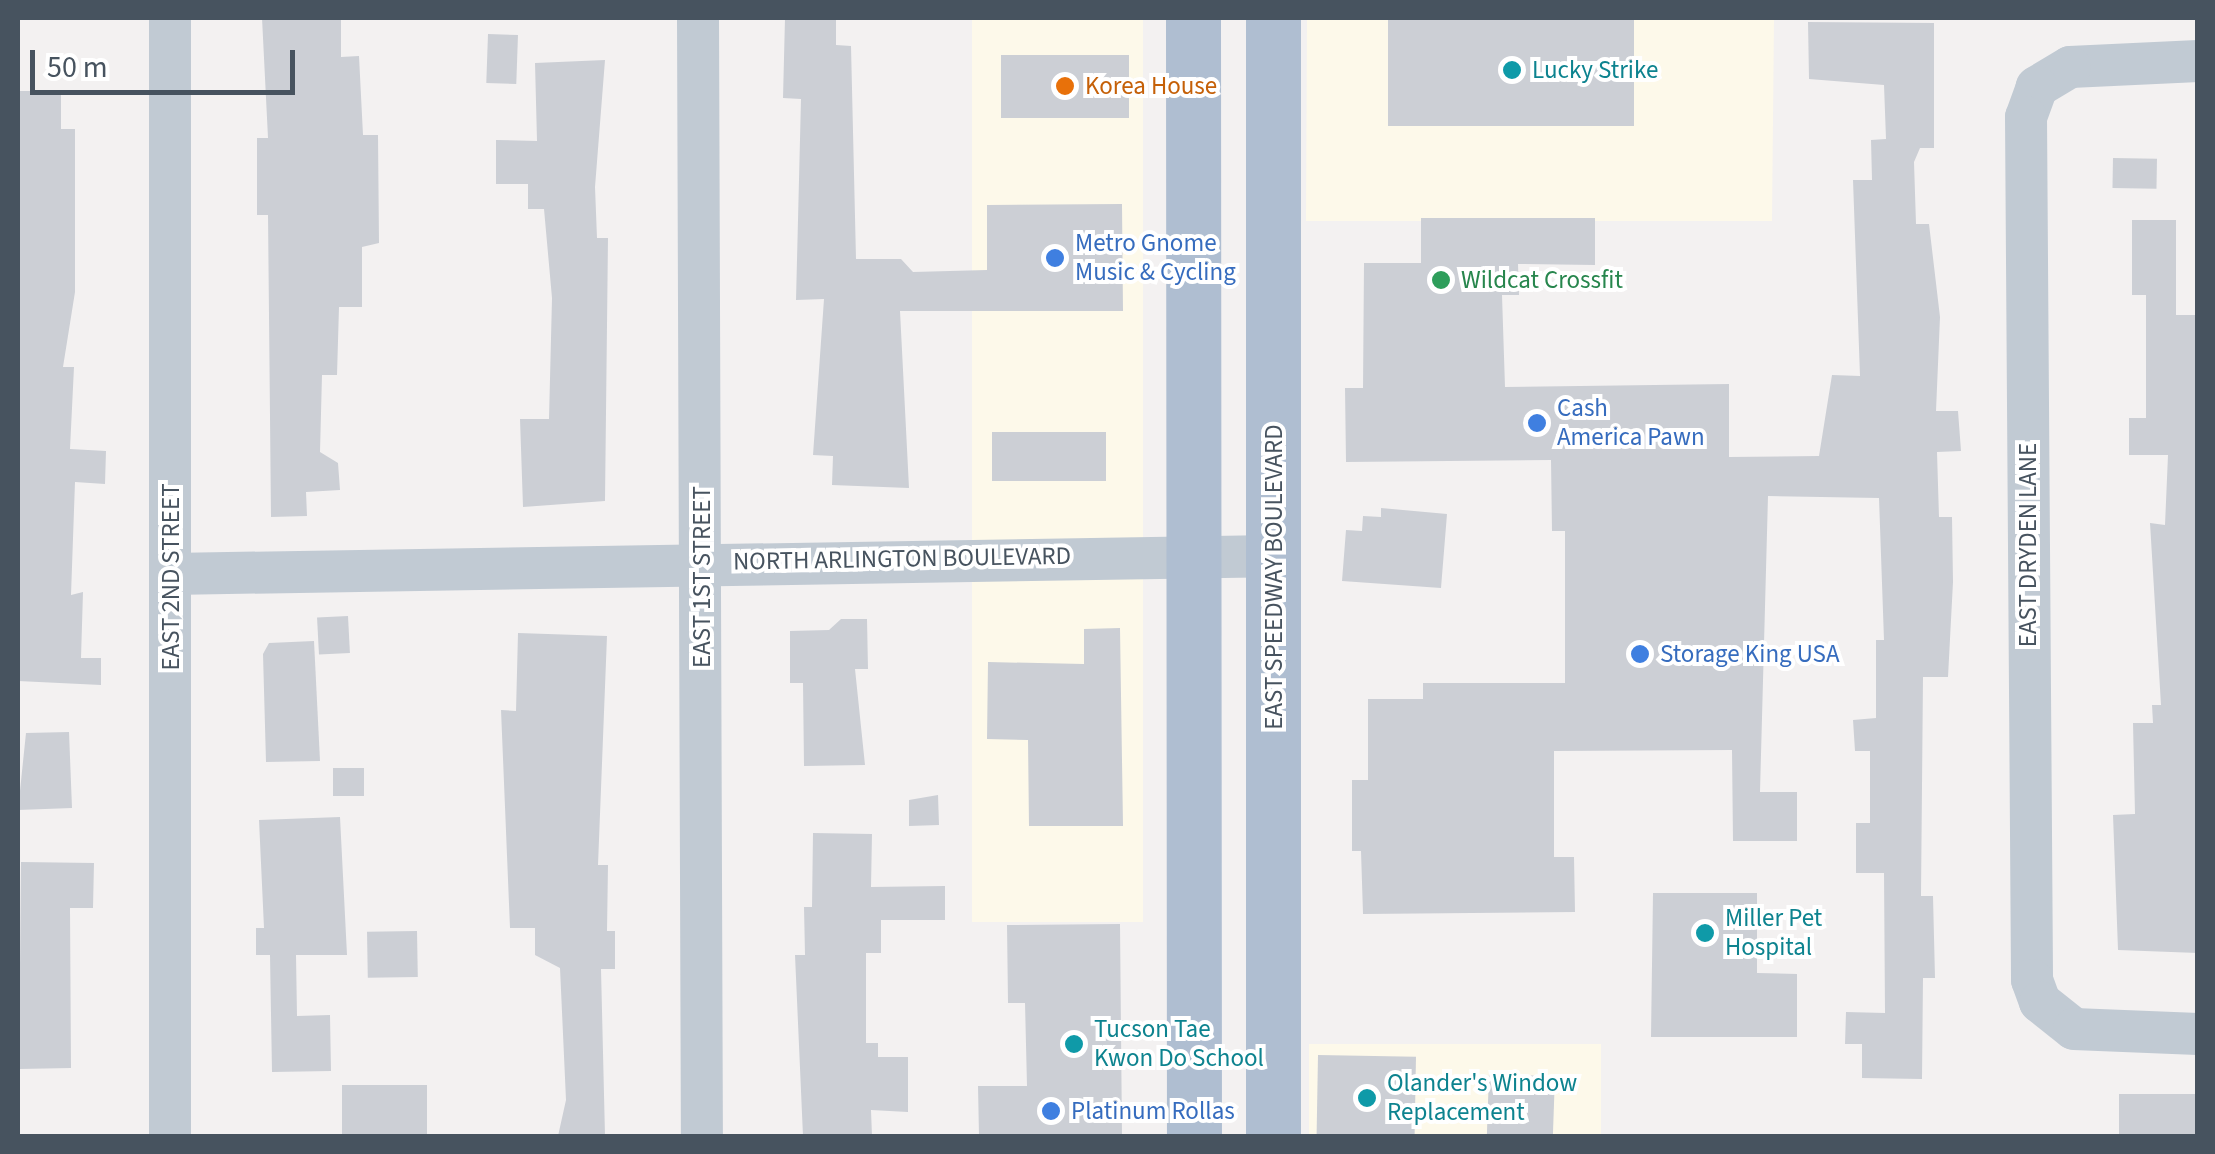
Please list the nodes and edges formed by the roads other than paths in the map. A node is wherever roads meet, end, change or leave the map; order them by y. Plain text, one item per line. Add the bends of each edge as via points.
1 (170, 18) edge
2 (698, 18) edge
3 (1193, 18) edge
4 (1272, 18) edge
5 (2198, 61) edge
6 (1194, 556) junction
7 (1274, 556) junction
8 (703, 561) junction
9 (172, 574) junction
10 (2198, 1034) edge
11 (170, 1136) edge
12 (702, 1136) edge
13 (1194, 1136) edge
14 (1273, 1136) edge

1 - 9 street, EAST 2ND STREET
2 - 8 street, EAST 1ST STREET
3 - 6 main road
4 - 7 main road, EAST SPEEDWAY BOULEVARD
5 - 10 street, EAST DRYDEN LANE via 2070,67 2038,87 2026,116 2032,980 2040,1002 2074,1028
6 - 7 street, NORTH ARLINGTON BOULEVARD
6 - 8 street, NORTH ARLINGTON BOULEVARD
6 - 13 main road
7 - 14 main road, EAST SPEEDWAY BOULEVARD
8 - 9 street, NORTH ARLINGTON BOULEVARD
8 - 12 street, EAST 1ST STREET
9 - 11 street, EAST 2ND STREET

